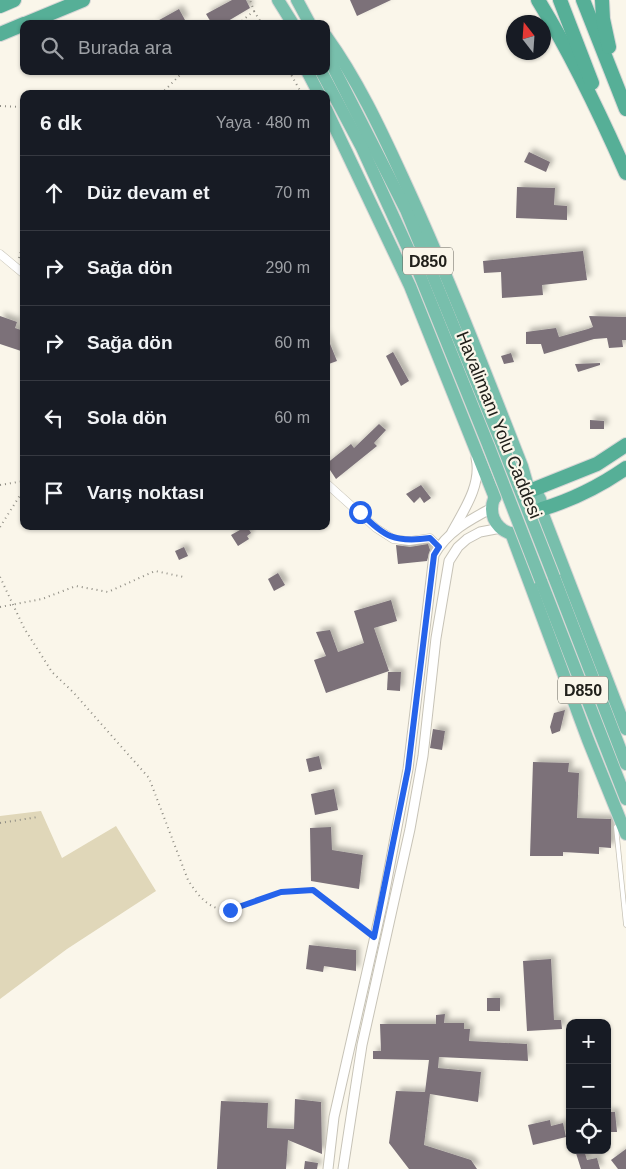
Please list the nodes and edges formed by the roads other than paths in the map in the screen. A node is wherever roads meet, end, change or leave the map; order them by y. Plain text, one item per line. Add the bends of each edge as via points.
1 (14, 0) edge
2 (83, 0) edge
3 (277, 0) edge
4 (538, 0) edge
5 (560, 0) edge
6 (583, 0) edge
7 (602, 0) edge
8 (298, 2) edge
9 (0, 6) edge
10 (34, 20) edge
11 (284, 20) edge
12 (290, 20) edge
13 (308, 20) edge
14 (314, 20) edge
15 (20, 26) edge
16 (0, 34) edge
17 (330, 42) edge
18 (330, 60) edge
19 (309, 75) edge
20 (323, 75) edge
21 (317, 90) edge
22 (626, 100) edge
23 (626, 108) edge
24 (330, 117) edge
25 (626, 172) edge
26 (0, 254) edge
27 (20, 271) edge
28 (626, 445) edge
29 (474, 448) junction
30 (626, 468) edge
31 (330, 487) edge
32 (530, 488) junction
33 (494, 503) junction
34 (542, 510) junction
35 (506, 531) junction
36 (451, 534) junction
37 (439, 547) junction
38 (626, 729) edge
39 (626, 764) edge
40 (626, 799) edge
41 (621, 830) edge
42 (626, 925) edge
43 (328, 1169) edge
44 (343, 1169) edge

1 - 9 highway
2 - 10 highway
3 - 11 highway
3 - 12 highway
4 - 25 highway via 597,108
5 - 25 highway
6 - 23 highway
7 - 22 highway via 602,19
8 - 13 highway
8 - 14 highway
15 - 16 highway
17 - 32 highway via 359,89 428,234
18 - 39 highway, Havalimanı Yolu Caddesi / D850, bridge via 406,210 501,442
19 - 21 highway
20 - 40 highway, Havalimanı Yolu Caddesi / D850, bridge via 362,148 413,260
24 - 29 highway via 402,269
26 - 27 street
28 - 32 highway via 597,464
29 - 33 highway
29 - 36 street via 477,463 473,492
30 - 34 highway via 603,483
31 - 37 street via 393,539 430,538
32 - 33 highway via 517,484 507,487
32 - 34 highway via 539,498
33 - 35 highway via 494,519
33 - 36 street
34 - 35 highway via 540,520 532,529 522,534
34 - 38 highway
35 - 41 highway
35 - 44 street via 480,532 458,547 449,561 410,828 362,1045
36 - 37 street
37 - 43 street via 434,555 408,769 334,1118
41 - 42 lane

